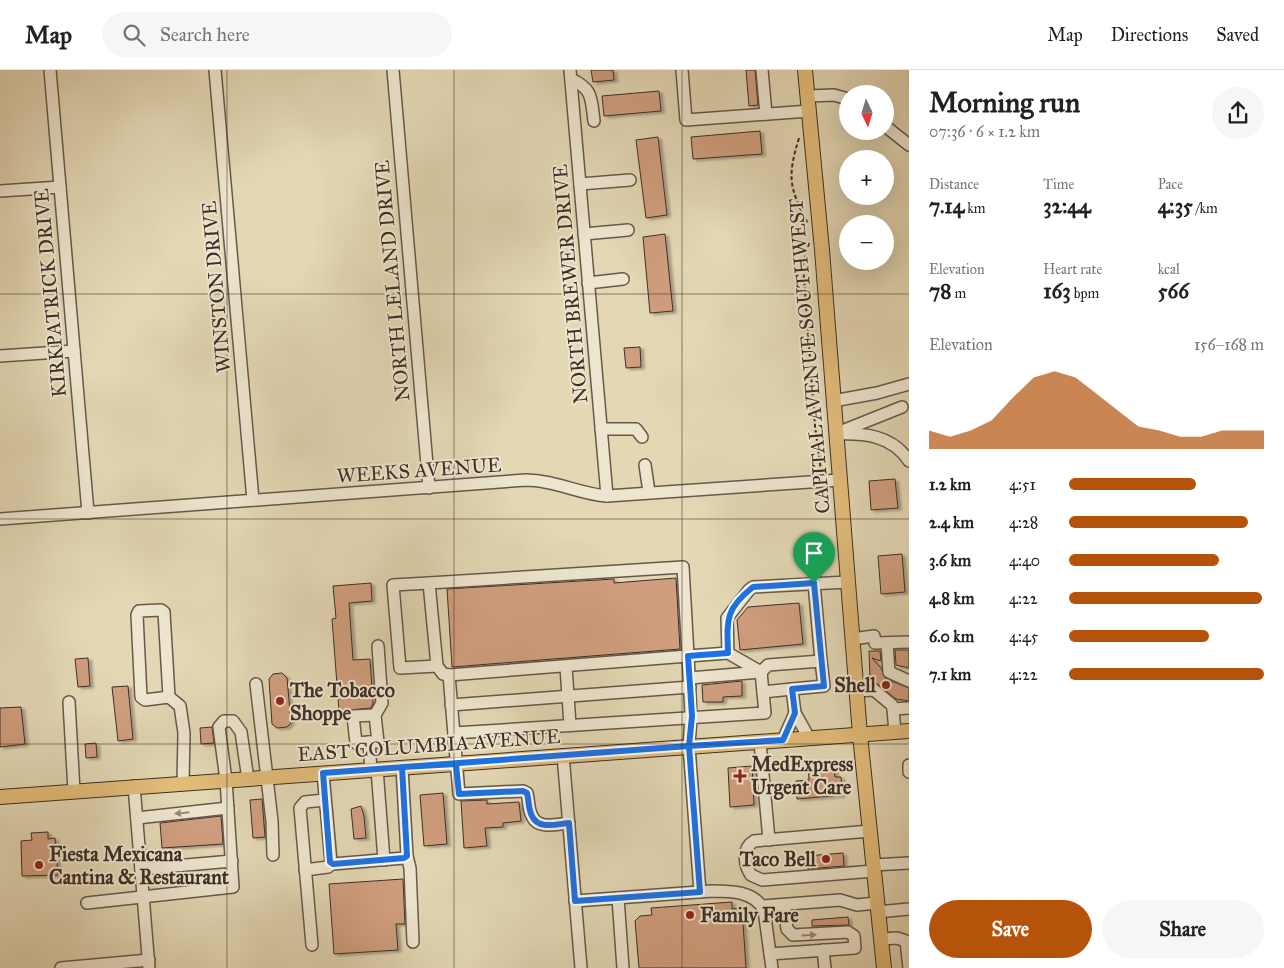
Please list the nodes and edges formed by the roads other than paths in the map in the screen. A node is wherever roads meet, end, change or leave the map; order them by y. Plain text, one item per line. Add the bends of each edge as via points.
1 (50, 70) edge
2 (215, 70) edge
3 (393, 70) edge
4 (682, 70) edge
5 (762, 70) edge
6 (805, 70) edge
7 (570, 74) edge
8 (808, 96) junction
9 (839, 96) edge
10 (809, 111) junction
11 (766, 114) junction
12 (594, 121) dead end
13 (894, 133) edge
14 (909, 145) edge
15 (630, 180) dead end
16 (580, 184) junction
17 (60, 187) junction
18 (0, 191) edge
19 (628, 230) dead end
20 (584, 234) junction
21 (623, 279) dead end
22 (588, 282) junction
23 (74, 351) junction
24 (0, 356) edge
25 (909, 384) edge
26 (833, 401) junction
27 (902, 407) dead end
28 (601, 429) junction
29 (836, 434) junction
30 (642, 437) dead end
31 (907, 456) edge
32 (645, 465) dead end
33 (839, 480) junction
34 (429, 488) junction
35 (649, 492) junction
36 (607, 496) junction
37 (253, 500) junction
38 (88, 513) junction
39 (0, 520) edge
40 (848, 582) junction
41 (429, 583) junction
42 (814, 583) junction
43 (852, 639) junction
44 (909, 642) edge
45 (887, 643) junction
46 (378, 646) dead end
47 (728, 653) junction
48 (688, 656) junction
49 (821, 661) junction
50 (437, 666) junction
51 (566, 668) junction
52 (761, 672) junction
53 (449, 675) junction
54 (909, 681) edge
55 (690, 683) junction
56 (256, 684) dead end
57 (792, 689) junction
58 (856, 691) junction
59 (763, 692) junction
60 (568, 696) junction
61 (169, 697) junction
62 (69, 702) dead end
63 (452, 705) junction
64 (909, 708) edge
65 (893, 709) junction
66 (795, 713) junction
67 (375, 715) junction
68 (692, 716) junction
69 (570, 725) junction
70 (909, 731) edge
71 (454, 732) junction
72 (895, 732) junction
73 (860, 735) junction
74 (809, 738) junction
75 (783, 740) junction
76 (369, 742) junction
77 (760, 742) junction
78 (689, 746) junction
79 (563, 755) junction
80 (456, 764) junction
81 (909, 765) edge
82 (402, 767) junction
83 (374, 769) junction
84 (909, 772) edge
85 (323, 773) junction
86 (265, 777) junction
87 (248, 779) junction
88 (226, 780) junction
89 (183, 783) junction
90 (134, 786) junction
91 (74, 791) junction
92 (0, 797) edge
93 (325, 800) junction
94 (228, 808) junction
95 (137, 818) junction
96 (569, 823) junction
97 (870, 831) junction
98 (769, 840) junction
99 (273, 855) dead end
100 (407, 856) junction
101 (384, 860) junction
102 (232, 861) junction
103 (909, 863) edge
104 (332, 864) junction
105 (874, 868) junction
106 (141, 869) junction
107 (305, 870) junction
108 (700, 892) junction
109 (143, 897) junction
110 (618, 898) junction
111 (575, 901) junction
112 (87, 903) dead end
113 (784, 905) junction
114 (762, 906) junction
115 (878, 907) junction
116 (909, 909) edge
117 (881, 939) junction
118 (413, 942) dead end
119 (312, 945) dead end
120 (823, 950) junction
121 (770, 954) junction
122 (149, 964) edge
123 (61, 968) edge
124 (581, 968) edge
125 (623, 968) edge
126 (772, 968) edge
127 (825, 968) edge
128 (884, 968) edge
129 (909, 968) edge

1 - 17 street, KIRKPATRICK DRIVE
2 - 37 street, WINSTON DRIVE
3 - 34 street, NORTH LELAND DRIVE
4 - 11 street via 686,120
5 - 11 street
6 - 8 main road, CAPITAL AVENUE SOUTHWEST
7 - 12 street via 590,94
7 - 16 street, NORTH BREWER DRIVE
8 - 9 street
8 - 10 main road, CAPITAL AVENUE SOUTHWEST
10 - 11 street
10 - 26 main road, CAPITAL AVENUE SOUTHWEST
13 - 14 street
15 - 16 street
16 - 20 street, NORTH BREWER DRIVE
17 - 18 street
17 - 23 street, KIRKPATRICK DRIVE
19 - 20 street
20 - 22 street, NORTH BREWER DRIVE
21 - 22 street
22 - 28 street, NORTH BREWER DRIVE
23 - 24 street
23 - 38 street, KIRKPATRICK DRIVE
25 - 26 street
26 - 29 main road, CAPITAL AVENUE SOUTHWEST
27 - 29 street
28 - 30 street via 636,429
28 - 36 street, NORTH BREWER DRIVE
29 - 31 street via 860,433 878,437
29 - 33 main road, CAPITAL AVENUE SOUTHWEST
32 - 35 street
33 - 35 street, WEEKS AVENUE
33 - 40 main road, CAPITAL AVENUE SOUTHWEST
34 - 36 street, WEEKS AVENUE via 541,480
34 - 37 street, WEEKS AVENUE
35 - 36 street, WEEKS AVENUE
37 - 38 street, WEEKS AVENUE
38 - 39 street, WEEKS AVENUE
40 - 42 street
40 - 43 main road, CAPITAL AVENUE SOUTHWEST
41 - 48 street via 683,567
41 - 50 street
41 - 50 street via 393,586 400,668
42 - 47 street via 753,587 749,590 727,620
42 - 49 street
43 - 45 street via 874,636 875,643
43 - 58 main road, CAPITAL AVENUE SOUTHWEST
44 - 45 street
45 - 54 street via 889,672
46 - 67 street via 382,703
47 - 48 street
47 - 52 street
48 - 51 street
48 - 55 street
49 - 52 street via 768,665
49 - 57 street via 824,686
50 - 53 street via 443,674
51 - 53 street
51 - 60 street
52 - 55 street
52 - 59 street
53 - 63 street
55 - 60 street
55 - 68 street
56 - 86 street
57 - 59 street
57 - 66 street
58 - 65 street via 878,692
58 - 73 main road, CAPITAL AVENUE SOUTHWEST
59 - 68 street via 765,713
60 - 63 street
60 - 69 street
61 - 61 street via 164,612 140,611 137,615 141,697 145,700
61 - 89 street via 180,706 184,733
62 - 91 street
63 - 71 street
64 - 65 street
65 - 72 street
66 - 74 street
66 - 75 street
67 - 76 street via 378,742
67 - 76 street via 354,716 356,743
68 - 69 street
68 - 78 street
69 - 71 street
70 - 72 main road, EAST COLUMBIA AVENUE
71 - 80 street
72 - 73 main road, EAST COLUMBIA AVENUE
73 - 74 main road, EAST COLUMBIA AVENUE
73 - 97 main road, CAPITAL AVENUE SOUTHWEST
74 - 75 main road, EAST COLUMBIA AVENUE
75 - 77 main road, EAST COLUMBIA AVENUE
76 - 83 street
77 - 78 main road, EAST COLUMBIA AVENUE
77 - 98 street
78 - 79 main road, EAST COLUMBIA AVENUE
78 - 108 street
79 - 80 main road, EAST COLUMBIA AVENUE
79 - 96 street
80 - 82 main road, EAST COLUMBIA AVENUE
80 - 96 street via 459,794 523,791 527,793 531,816 536,822 541,825
81 - 84 street
82 - 83 main road, EAST COLUMBIA AVENUE
82 - 100 street
83 - 85 main road, EAST COLUMBIA AVENUE
83 - 101 street
85 - 86 main road, EAST COLUMBIA AVENUE
85 - 93 street
86 - 87 main road, EAST COLUMBIA AVENUE
86 - 99 street
87 - 88 main road, EAST COLUMBIA AVENUE
87 - 88 street via 241,732 238,725 230,720 219,727
88 - 89 main road, EAST COLUMBIA AVENUE
88 - 94 street
89 - 90 main road, EAST COLUMBIA AVENUE
90 - 91 main road, EAST COLUMBIA AVENUE
90 - 95 street
91 - 92 main road, EAST COLUMBIA AVENUE
93 - 104 street
93 - 107 street via 305,802 300,808
94 -> 95 street
94 - 102 street
95 - 106 street
96 - 111 street
97 - 98 street
97 - 105 main road, CAPITAL AVENUE SOUTHWEST
98 - 105 street via 754,841 747,849 747,869 756,878
100 - 101 street
100 - 118 street
101 - 104 street
102 - 106 street
102 - 109 street via 233,888
103 - 105 street
104 - 107 street
105 - 115 main road, CAPITAL AVENUE SOUTHWEST
106 - 109 street
107 - 119 street
108 - 110 street
108 - 114 street via 732,891 751,896
109 - 112 street
109 - 122 street
110 - 111 street
110 - 125 street
111 - 124 street
113 - 114 street
113 - 115 street via 840,900
113 -> 120 street via 787,929 793,935 848,932 854,936 855,948
114 - 121 street
115 - 116 street
115 - 117 main road, CAPITAL AVENUE SOUTHWEST
117 - 128 main road, CAPITAL AVENUE SOUTHWEST
117 - 129 street via 906,941
120 - 121 street
120 - 127 street
121 - 126 street
122 - 123 street

